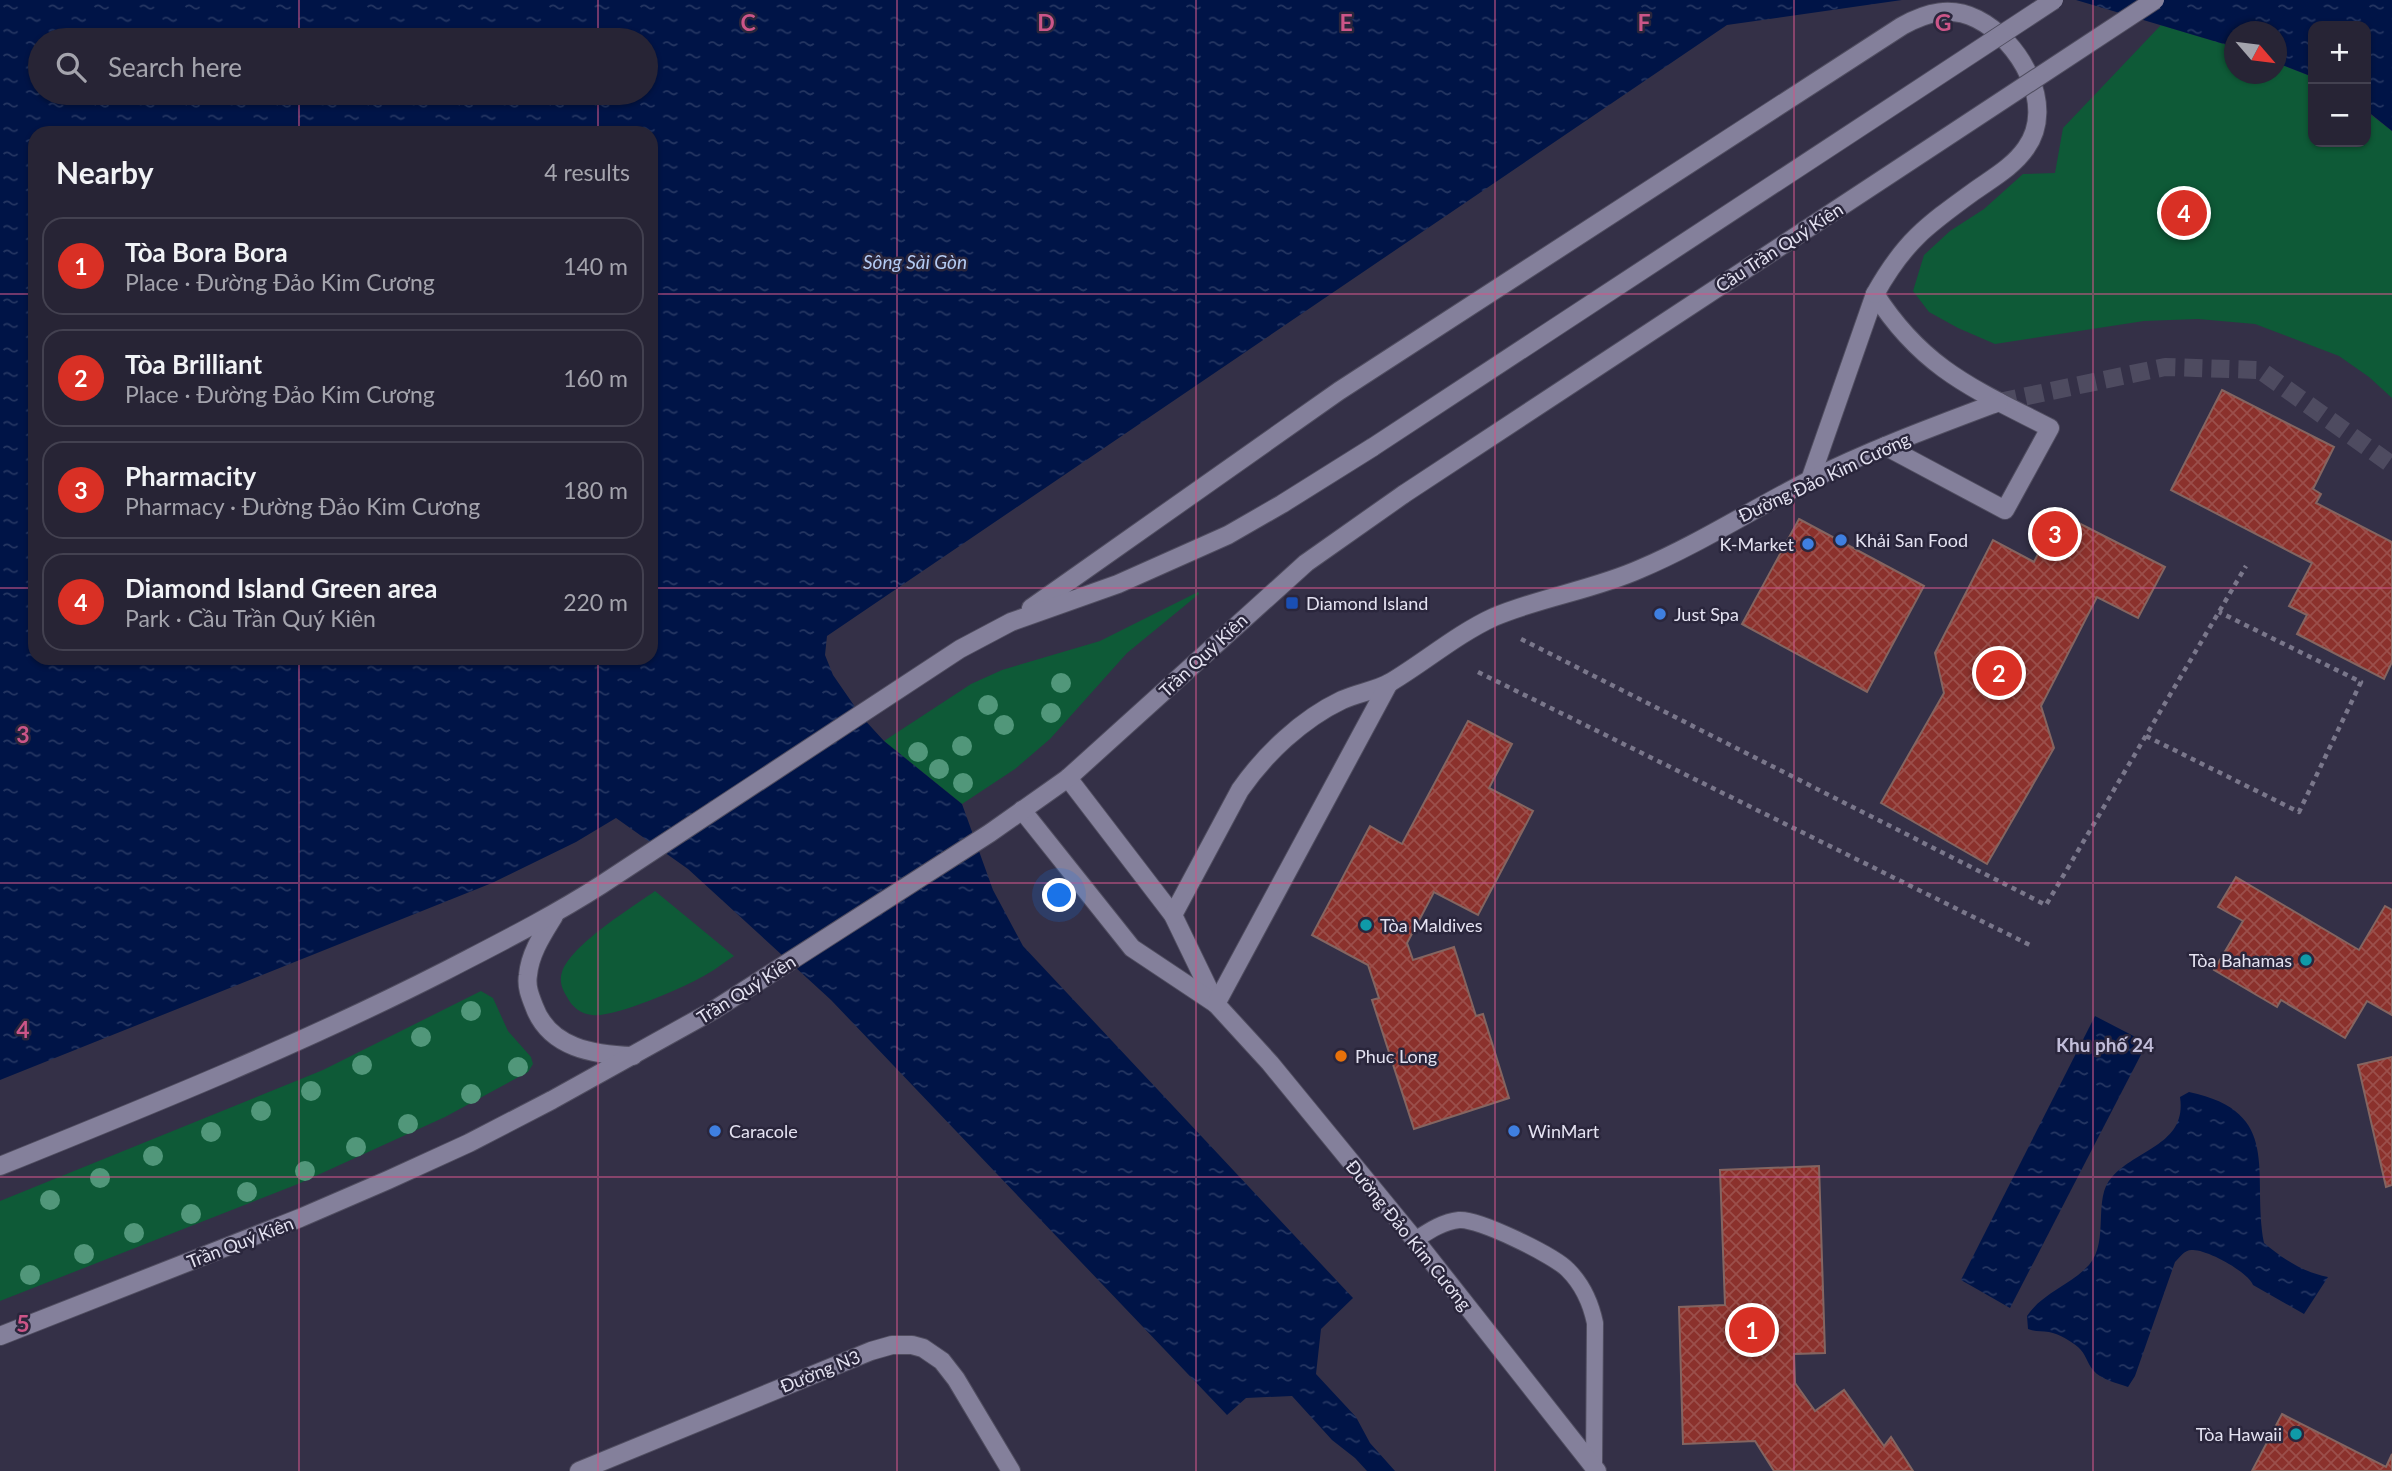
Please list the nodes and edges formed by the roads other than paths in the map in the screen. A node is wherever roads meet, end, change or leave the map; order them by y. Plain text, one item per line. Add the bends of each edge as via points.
1 (2054, 0) edge
2 (2155, 0) edge
3 (1875, 294) junction
4 (1999, 402) junction
5 (1885, 446) junction
6 (1810, 480) junction
7 (1404, 494) joint
8 (1011, 622) junction
9 (1389, 683) junction
10 (1068, 778) junction
11 (1022, 810) junction
12 (556, 913) junction
13 (1173, 915) junction
14 (1216, 1004) junction
15 (633, 1056) junction
16 (0, 1166) edge
17 (1415, 1240) junction
18 (0, 1336) edge
19 (1596, 1469) edge
20 (579, 1471) edge
21 (1011, 1471) edge

1 - 8 street, bridge via 1282,505 1165,565
2 - 7 street, Cầu Trần Quý Kiên, bridge
3 - 4 street via 1927,358
3 - 6 street
3 - 8 street via 1911,240 2013,163 2035,130 2036,95 2022,62 1996,31 1959,12 1940,11 1902,26 1339,391
4 - 5 street, Đường Đảo Kim Cương
4 - 5 street via 2050,428 2005,510
5 - 6 street, Đường Đảo Kim Cương
6 - 9 street, Đường Đảo Kim Cương via 1642,568 1493,618
7 - 10 street, Trần Quý Kiên via 1306,563
8 - 12 street via 915,677
9 - 13 street, Đường Đảo Kim Cương via 1338,702 1268,755 1240,790
9 - 14 street, Đường Đảo Kim Cương
10 - 11 street, Trần Quý Kiên
10 - 13 street, Đường Đảo Kim Cương
11 - 14 street, Đường Đảo Kim Cương via 1132,948
11 - 15 street, Trần Quý Kiên via 714,1010
12 - 15 street via 535,949 527,976 537,1015 555,1035 576,1048
12 - 16 street via 323,1030
13 - 14 street, Đường Đảo Kim Cương
14 - 17 street, Đường Đảo Kim Cương
15 - 18 street, Trần Quý Kiên via 481,1137 388,1180
17 - 19 street, Đường Đảo Kim Cương
17 - 19 lane via 1442,1223 1462,1219 1483,1224 1568,1269 1591,1304 1595,1323
20 - 21 street, Đường N3 via 871,1351 903,1343 923,1348 950,1369

